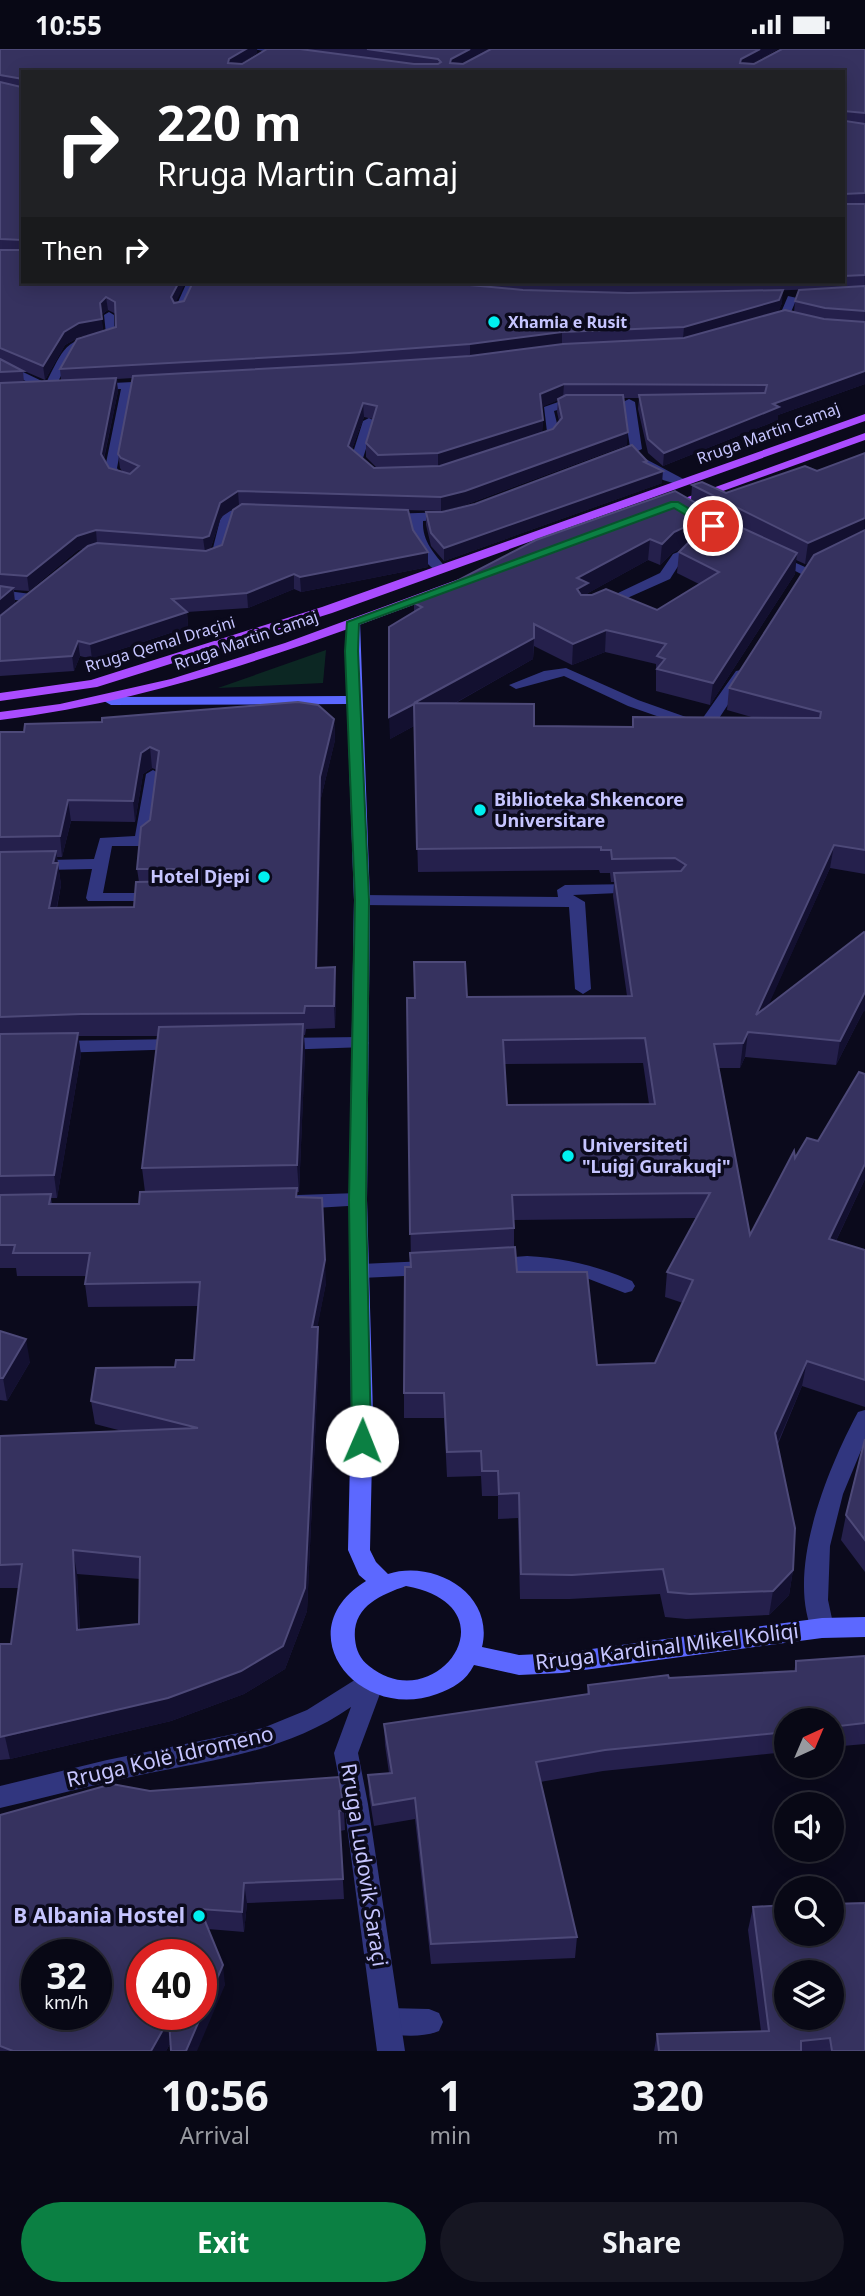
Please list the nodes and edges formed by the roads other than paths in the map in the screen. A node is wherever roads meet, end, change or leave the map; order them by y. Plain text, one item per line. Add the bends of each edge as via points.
1 (257, 49) edge
2 (272, 51) junction
3 (299, 54) edge
4 (254, 61) edge
5 (191, 284) edge
6 (779, 299) edge
7 (179, 311) edge
8 (109, 315) edge
9 (758, 325) edge
10 (0, 364) edge
11 (165, 383) edge
12 (127, 385) junction
13 (75, 388) edge
14 (49, 389) junction
15 (62, 389) edge
16 (24, 390) edge
17 (588, 402) edge
18 (630, 402) edge
19 (865, 417) edge
20 (369, 421) edge
21 (865, 436) edge
22 (526, 446) edge
23 (636, 449) junction
24 (600, 463) edge
25 (387, 474) edge
26 (132, 481) edge
27 (683, 482) junction
28 (674, 504) junction
29 (267, 513) edge
30 (460, 513) edge
31 (649, 513) edge
32 (691, 515) edge
33 (376, 517) edge
34 (417, 519) junction
35 (865, 542) edge
36 (688, 552) edge
37 (768, 554) edge
38 (190, 559) edge
39 (441, 569) junction
40 (469, 579) edge
41 (0, 594) edge
42 (327, 610) joint
43 (585, 611) edge
44 (16, 612) edge
45 (353, 622) junction
46 (750, 659) edge
47 (516, 685) dead end
48 (0, 697) edge
49 (353, 700) junction
50 (111, 701) junction
51 (0, 716) edge
52 (153, 774) edge
53 (101, 865) junction
54 (0, 866) edge
55 (646, 889) edge
56 (180, 898) edge
57 (362, 900) junction
58 (566, 902) junction
59 (583, 989) dead end
60 (360, 1043) junction
61 (259, 1044) edge
62 (191, 1045) edge
63 (41, 1047) edge
64 (358, 1200) junction
65 (285, 1202) edge
66 (470, 1265) edge
67 (442, 1267) edge
68 (361, 1271) junction
69 (625, 1286) dead end
70 (865, 1417) edge
71 (381, 1582) junction
72 (865, 1627) edge
73 (822, 1628) junction
74 (469, 1654) junction
75 (371, 1682) junction
76 (0, 1797) edge
77 (388, 2021) junction
78 (429, 2022) dead end
79 (391, 2051) edge

1 - 2 street
2 - 3 street
2 - 4 street
5 - 7 street
6 - 9 street via 798,298 789,318
8 - 14 street via 111,336 73,343 65,349
10 - 14 street
11 - 12 street
12 - 13 street
12 - 26 street via 111,468 115,476
14 - 15 street
14 - 16 street
17 - 22 street via 548,409 553,432
18 - 23 street
19 - 27 main road, Rruga Martin Camaj
20 - 25 street via 358,459 374,475
21 - 28 main road, Rruga Martin Camaj
23 - 24 street
23 - 27 street, Rruga Martin Camaj via 649,467
27 - 39 main road, Rruga Martin Camaj
28 - 31 main road, Rruga Martin Camaj
28 - 32 street
29 - 38 street via 230,514 218,554
30 - 34 street
33 - 34 street
34 - 39 street via 415,530 421,544
35 - 37 street via 802,577
36 - 43 street via 677,557 656,582
39 - 42 main road, Rruga Martin Camaj
40 - 45 main road, Rruga Martin Camaj
41 - 44 street via 36,594
42 - 48 main road, Rruga Qemal Draçini via 92,684
45 - 49 street
45 - 50 main road, Rruga Martin Camaj via 187,680
46 - 47 street via 707,726 633,703 566,671
49 - 50 street
49 - 57 street
50 - 51 main road
52 - 53 street via 142,841 105,841
53 - 54 street
53 - 56 street via 94,898
55 - 58 street via 565,890
57 - 58 street
57 - 60 street
58 - 59 street via 577,902
60 - 61 street
60 - 64 street
62 - 63 street
64 - 65 street
64 - 68 street
66 - 69 street via 548,1265 597,1272
67 - 68 street
68 - 71 street via 359,1550 367,1568
70 - 73 street via 834,1485 818,1548 814,1600
71 - 74 street via 406,1577 431,1581 453,1592 467,1610 473,1632
71 - 75 street via 356,1597 344,1615 340,1639 349,1663
72 - 73 street, Rruga Kardinal Mikel Koliqi
73 - 74 street, Rruga Kardinal Mikel Koliqi via 562,1663 519,1665
74 - 75 street via 457,1672 438,1684 415,1690
75 - 76 street, Rruga Kolë Idromeno via 316,1718 264,1739
75 - 77 street, Rruga Ludovik Saraçi via 346,1753
77 - 78 street
77 - 79 street, Rruga Ludovik Saraçi

